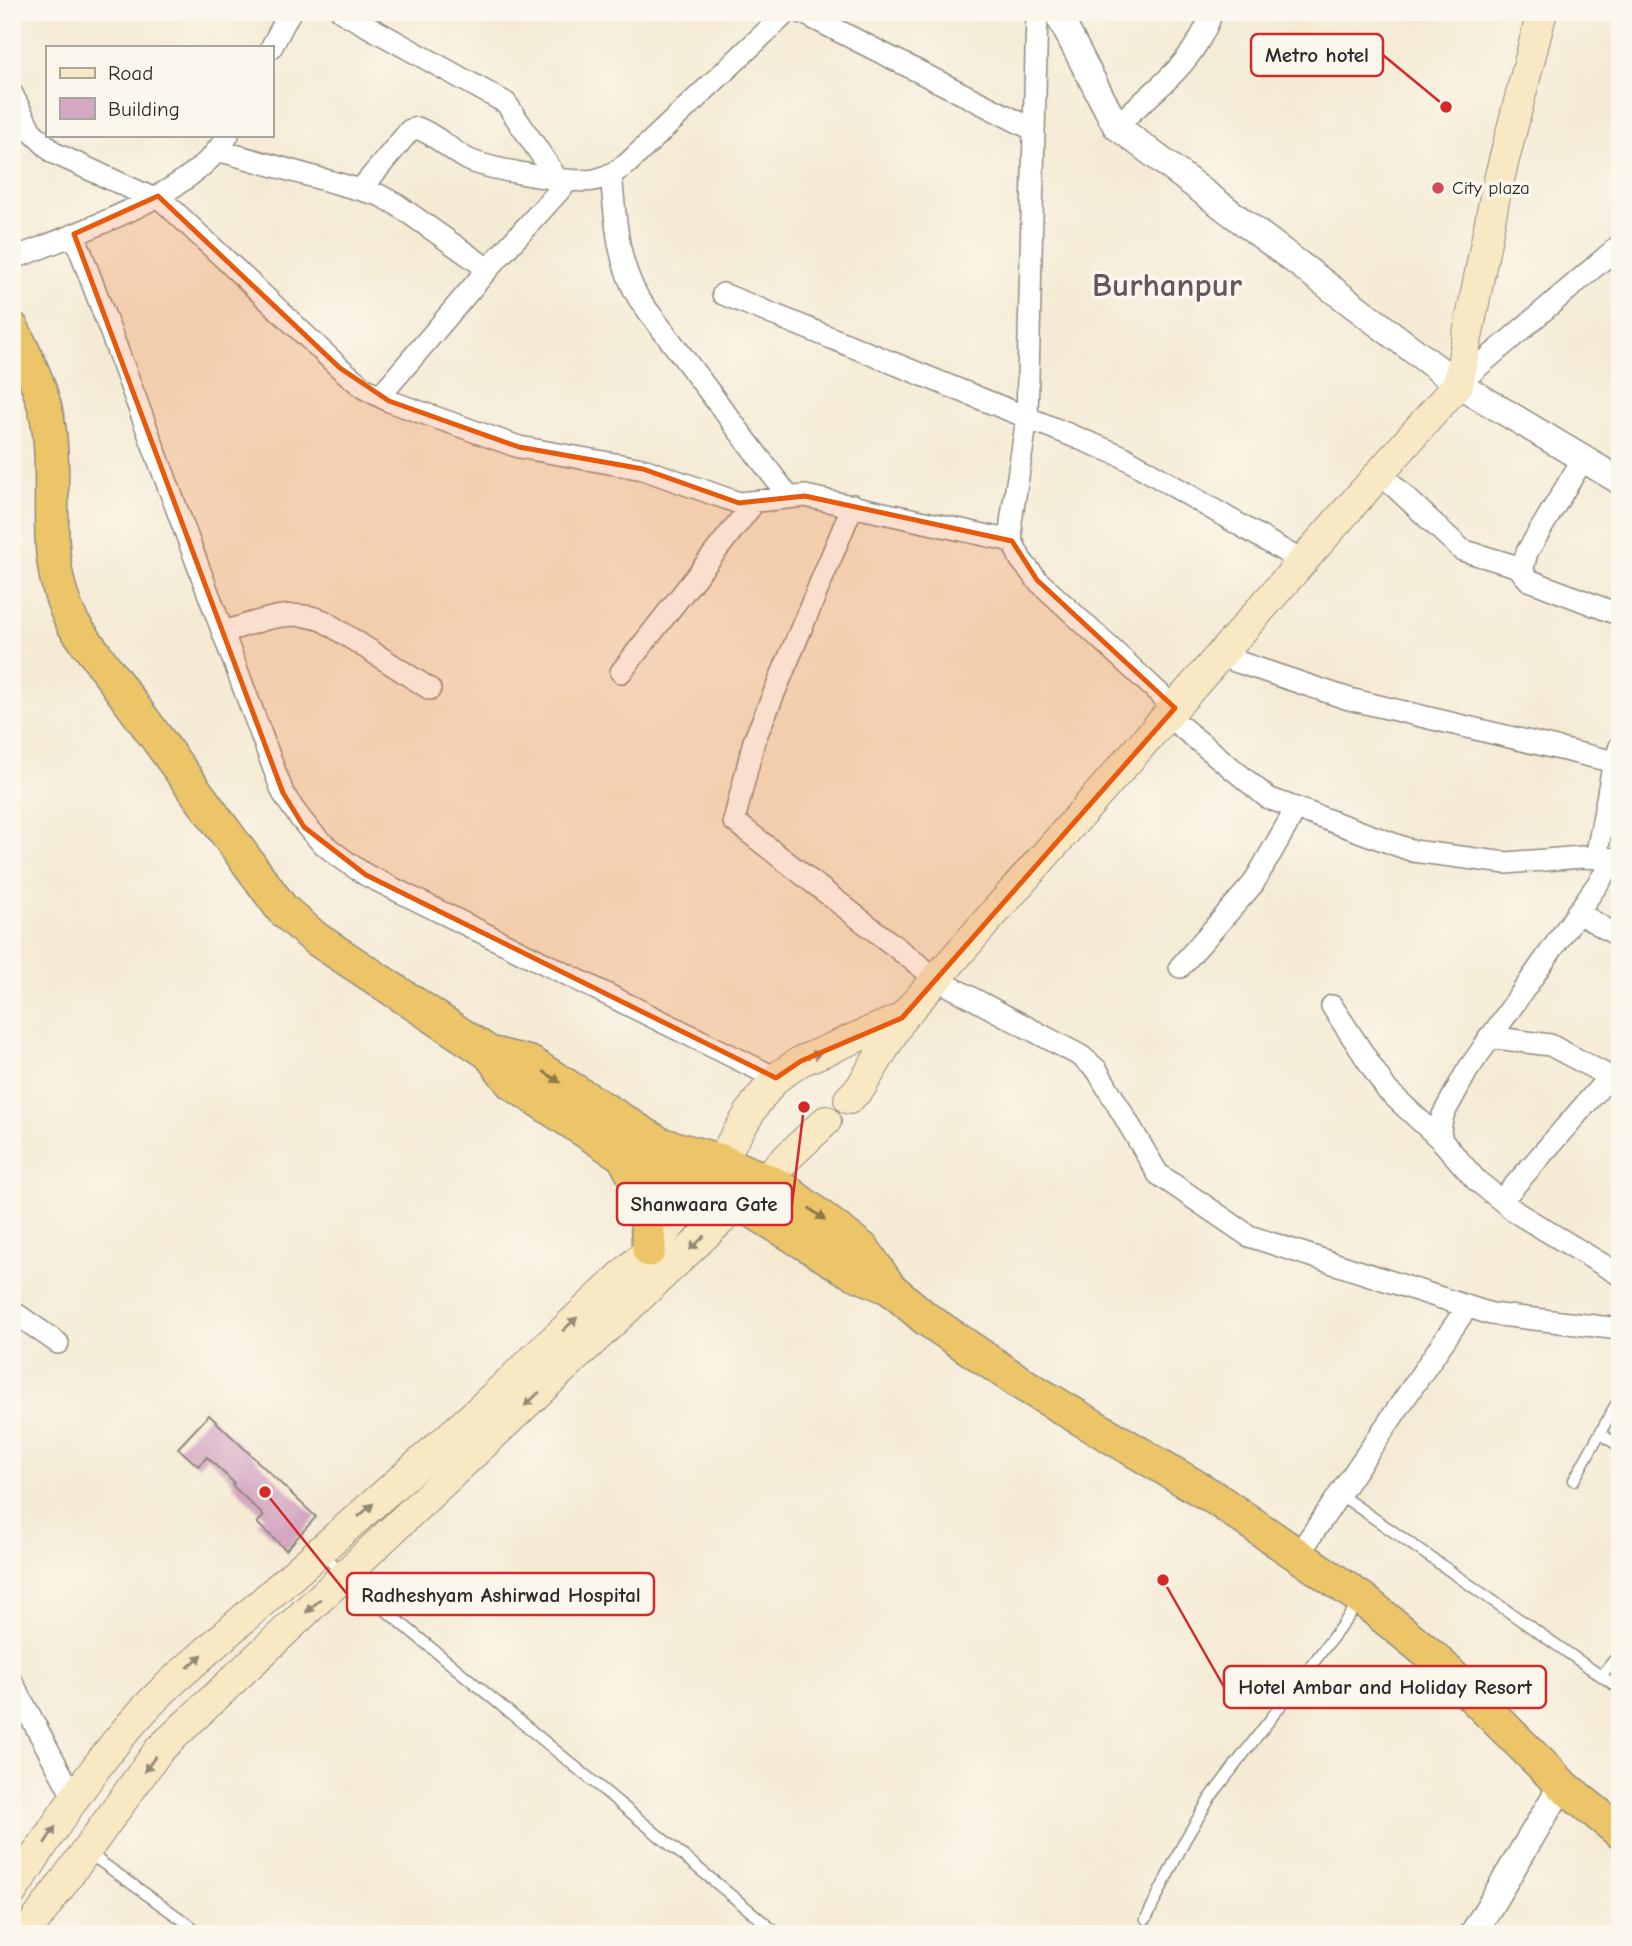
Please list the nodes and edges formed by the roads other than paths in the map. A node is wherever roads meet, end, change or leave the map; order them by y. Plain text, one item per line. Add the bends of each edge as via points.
1 (290, 12) edge
2 (342, 12) edge
3 (787, 12) edge
4 (801, 12) edge
5 (1037, 12) edge
6 (1057, 12) edge
7 (1212, 12) edge
8 (1542, 12) edge
9 (272, 46) edge
10 (12, 94) edge
11 (1116, 126) junction
12 (1032, 129) junction
13 (222, 142) edge
14 (611, 175) junction
15 (562, 179) junction
16 (361, 189) junction
17 (155, 197) junction
18 (74, 234) junction
19 (1618, 251) edge
20 (12, 259) edge
21 (488, 269) junction
22 (723, 294) dead end
23 (12, 328) edge
24 (1458, 384) junction
25 (380, 396) junction
26 (1027, 418) junction
27 (1583, 459) junction
28 (1380, 473) junction
29 (1620, 481) edge
30 (789, 497) junction
31 (753, 504) junction
32 (853, 505) junction
33 (1012, 541) junction
34 (1303, 562) junction
35 (1522, 568) junction
36 (1620, 615) edge
37 (223, 632) junction
38 (1220, 656) junction
39 (621, 672) dead end
40 (430, 689) dead end
41 (1172, 712) junction
42 (1617, 754) edge
43 (1296, 809) junction
44 (1610, 859) edge
45 (1577, 912) junction
46 (1620, 937) edge
47 (1180, 967) dead end
48 (938, 980) junction
49 (1332, 1006) dead end
50 (902, 1018) junction
51 (1489, 1037) junction
52 (489, 1053) junction
53 (776, 1078) junction
54 (1615, 1079) edge
55 (849, 1099) dead end
56 (826, 1121) dead end
57 (1442, 1141) junction
58 (622, 1154) junction
59 (712, 1174) junction
60 (764, 1179) junction
61 (1502, 1200) junction
62 (740, 1203) junction
63 (649, 1250) junction
64 (1620, 1275) edge
65 (890, 1289) junction
66 (1467, 1307) junction
67 (14, 1316) edge
68 (1620, 1329) edge
69 (58, 1343) dead end
70 (1620, 1397) edge
71 (1600, 1433) junction
72 (1620, 1447) edge
73 (1574, 1480) dead end
74 (1339, 1494) junction
75 (321, 1550) junction
76 (1298, 1555) junction
77 (344, 1576) junction
78 (1362, 1599) junction
79 (1620, 1653) edge
80 (1601, 1676) junction
81 (12, 1682) edge
82 (1620, 1689) edge
83 (1563, 1785) junction
84 (74, 1798) junction
85 (1620, 1832) edge
86 (86, 1852) junction
87 (12, 1892) edge
88 (1146, 1919) dead end
89 (26, 1934) edge
90 (202, 1934) edge
91 (778, 1934) edge
92 (1473, 1934) edge

1 - 9 street
2 - 15 street via 506,103
3 - 14 street
4 - 12 street
5 - 12 street
6 - 11 street
7 - 11 street via 1191,57
8 - 24 main road via 1496,191
10 - 17 street via 31,131 54,153
11 - 24 street
12 - 26 street
13 - 16 street
13 - 17 street via 195,172
14 - 15 street via 594,180
14 - 30 street via 626,276
15 - 16 street via 474,162 417,128 410,130
15 - 21 street
16 - 21 street via 396,204
17 - 18 street
17 - 25 street via 340,368
18 - 20 street
18 - 37 street
19 - 24 street
21 - 25 street
22 - 26 street
23 - 52 highway via 44,402 49,433 51,551 59,597 73,624 282,909 315,938
24 - 27 street
24 - 28 main road
25 - 31 street via 519,447 643,469
26 - 33 street
26 - 34 street via 1135,462
27 - 29 street
27 - 35 street
28 - 34 main road
28 - 35 street via 1462,550
30 - 31 street
30 - 32 street via 806,495
31 - 39 street
32 - 33 street
32 - 48 street via 754,741 734,821
33 - 41 street via 1037,580
34 - 38 main road
35 - 36 street via 1529,580
37 - 40 street via 278,615 309,615
37 - 53 street via 283,793 304,827 334,853 366,875
38 - 41 main road
38 - 42 street via 1349,699
41 - 43 street via 1261,793
41 - 48 main road
42 - 44 street
43 - 44 street via 1421,853 1506,863
43 - 47 street via 1253,884
44 - 45 street
45 - 46 street
45 - 51 street
48 - 50 main road
48 - 66 street via 1081,1056 1097,1070 1158,1174 1249,1236
49 - 57 street via 1387,1090
53 -> 50 main road via 801,1060
50 - 55 main road via 862,1087
51 - 54 street via 1550,1045
51 - 57 street via 1443,1115
52 - 58 highway via 512,1083
52 -> 59 highway via 530,1063
53 - 59 main road
54 - 61 street
56 - 60 main road
57 - 61 street via 1476,1180
58 - 59 highway via 646,1171
58 - 63 highway via 641,1186
59 - 60 highway
59 - 62 highway
59 - 63 main road
60 - 62 main road
60 -> 65 highway via 863,1249
61 - 64 street
62 - 65 highway via 848,1270
62 -> 77 main road
75 -> 63 main road via 475,1414
65 - 76 highway via 1024,1385 1213,1497
66 - 68 street via 1491,1314
66 - 74 street
67 - 69 street
70 - 71 lane
71 - 72 lane
71 - 73 lane
74 - 76 street
74 - 80 lane
75 - 77 lane
84 -> 75 main road via 153,1699
76 - 78 highway
77 -> 86 main road via 159,1750
77 - 91 lane
78 - 83 highway via 1433,1657
78 - 88 lane via 1210,1798
79 - 80 lane
80 - 82 lane
81 - 84 street
83 - 85 highway
83 - 92 street
87 -> 84 main road
86 - 89 main road
86 - 90 lane

